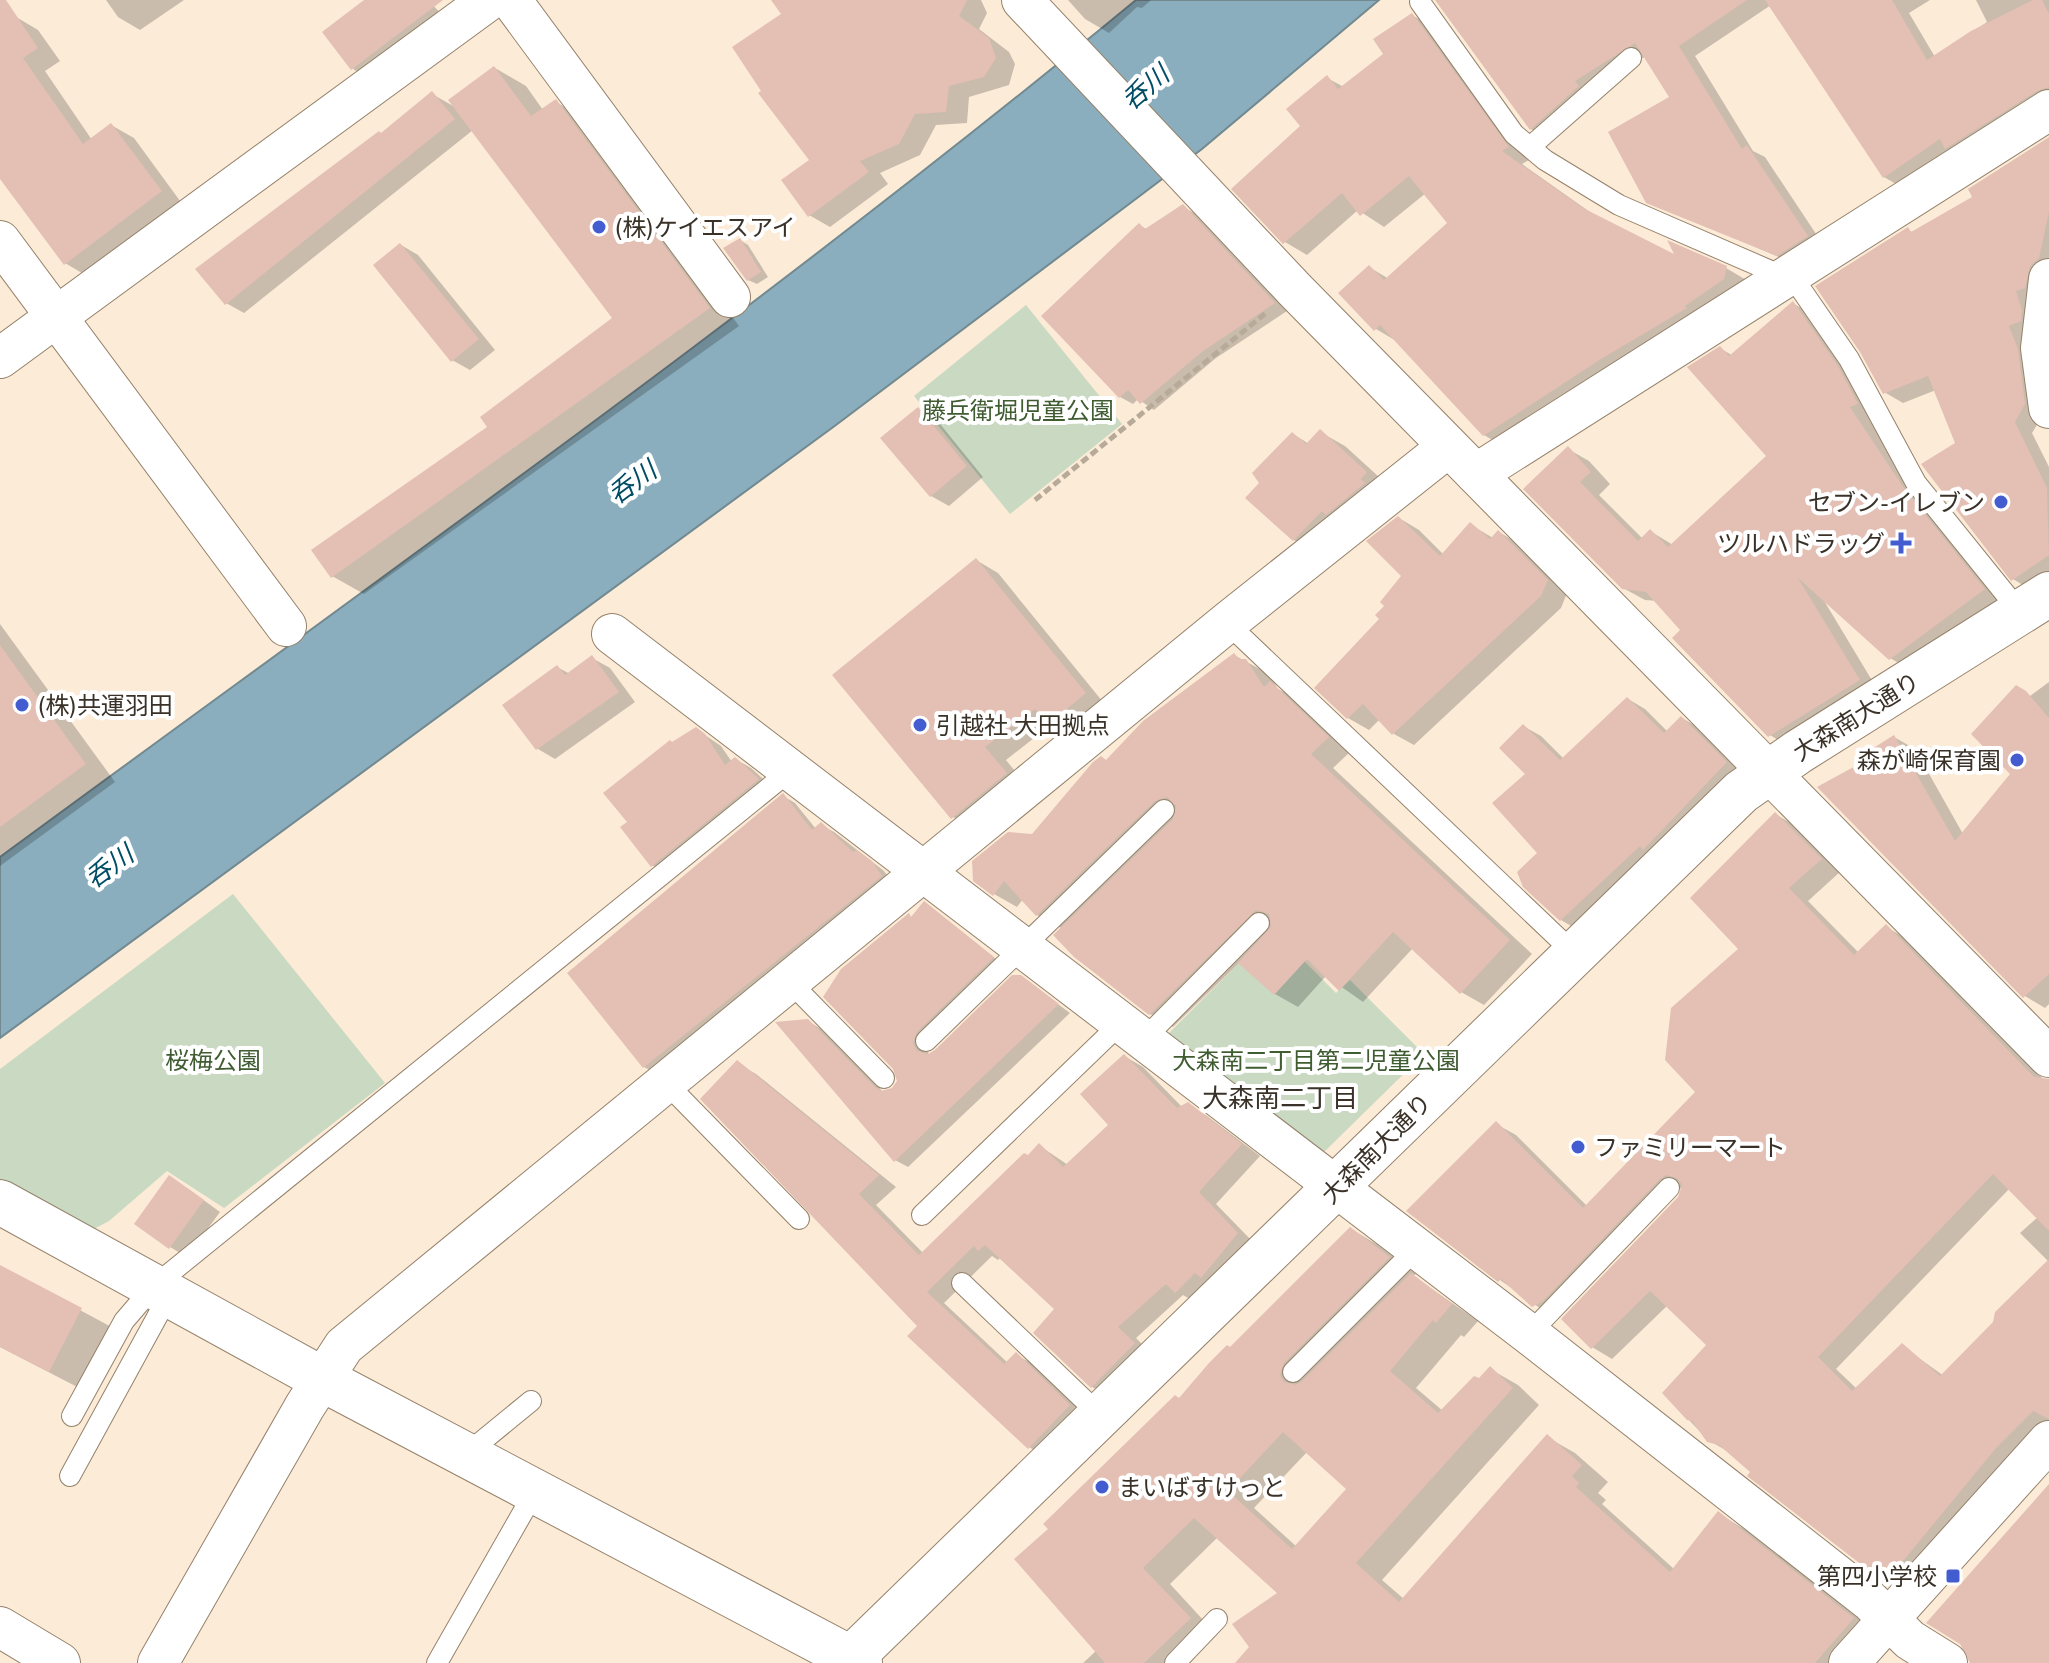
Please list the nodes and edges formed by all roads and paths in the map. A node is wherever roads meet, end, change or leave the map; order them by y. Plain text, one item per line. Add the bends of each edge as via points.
1 (489, 0) edge
2 (511, 0) edge
3 (1022, 0) edge
4 (1420, 2) dead end
5 (1631, 58) dead end
6 (2049, 110) edge
7 (1530, 147) junction
8 (0, 241) edge
9 (1786, 275) junction
10 (2049, 279) edge
11 (1295, 290) junction
12 (730, 297) dead end
13 (55, 316) junction
14 (0, 358) edge
15 (2049, 408) edge
16 (1462, 461) junction
17 (1035, 500) dead end
18 (2035, 603) edge
19 (1217, 620) junction
20 (286, 626) dead end
21 (612, 634) dead end
22 (791, 770) junction
23 (1768, 772) junction
24 (1164, 810) dead end
25 (923, 872) junction
26 (1259, 923) dead end
27 (1024, 949) junction
28 (1575, 954) junction
29 (789, 981) junction
30 (1132, 1031) junction
31 (926, 1041) dead end
32 (2049, 1057) edge
33 (884, 1078) dead end
34 (665, 1082) junction
35 (1336, 1187) junction
36 (1669, 1188) dead end
37 (0, 1202) edge
38 (922, 1215) dead end
39 (799, 1219) dead end
40 (1417, 1248) junction
41 (962, 1283) dead end
42 (161, 1290) junction
43 (1529, 1334) junction
44 (1293, 1372) dead end
45 (322, 1379) junction
46 (531, 1401) dead end
47 (72, 1416) dead end
48 (1101, 1416) junction
49 (2049, 1441) edge
50 (465, 1455) junction
51 (70, 1476) dead end
52 (535, 1491) junction
53 (1217, 1619) dead end
54 (1888, 1621) junction
55 (0, 1627) edge
56 (852, 1662) edge
57 (60, 1663) edge
58 (158, 1663) edge
59 (437, 1663) edge
60 (1175, 1663) edge
61 (1849, 1663) edge
62 (1947, 1663) edge

1 - 13 street
2 - 12 street
3 - 11 street
4 - 7 lane via 1514,134
5 - 7 lane
6 - 9 street via 1850,222
7 - 9 lane via 1619,205
8 - 13 street
9 - 16 street
9 - 18 lane via 1849,359 1916,483
10 - 15 street via 2041,348
11 - 16 street
11 - 17 path
13 - 14 street
13 - 20 street
16 - 19 street
16 - 23 street
18 - 23 street, 大森南大通り
19 - 25 street
19 - 28 lane
21 - 22 street
22 - 25 street
22 - 42 lane
23 - 28 street, 大森南大通り
23 - 32 street
24 - 27 lane
25 - 27 street
25 - 29 street
26 - 30 lane
27 - 30 street
27 - 31 lane
28 - 35 street, 大森南大通り
29 - 33 lane
29 - 34 street
30 - 35 street
30 - 38 lane
34 - 39 lane
34 - 45 street via 369,1324 344,1346
35 - 40 street
35 - 48 street, 大森南大通り
36 - 43 lane
37 - 42 street
40 - 43 street via 1491,1316
40 - 44 lane
41 - 48 lane
42 - 45 street
42 - 47 lane via 124,1321
42 - 51 lane
43 - 54 street via 1870,1601
45 - 50 street
45 - 58 street
46 - 50 lane
48 - 56 street, 大森南大通り
49 - 54 street
50 - 52 street
52 - 56 street
52 - 59 lane
53 - 60 lane
54 - 61 street
54 - 62 street
55 - 57 street

